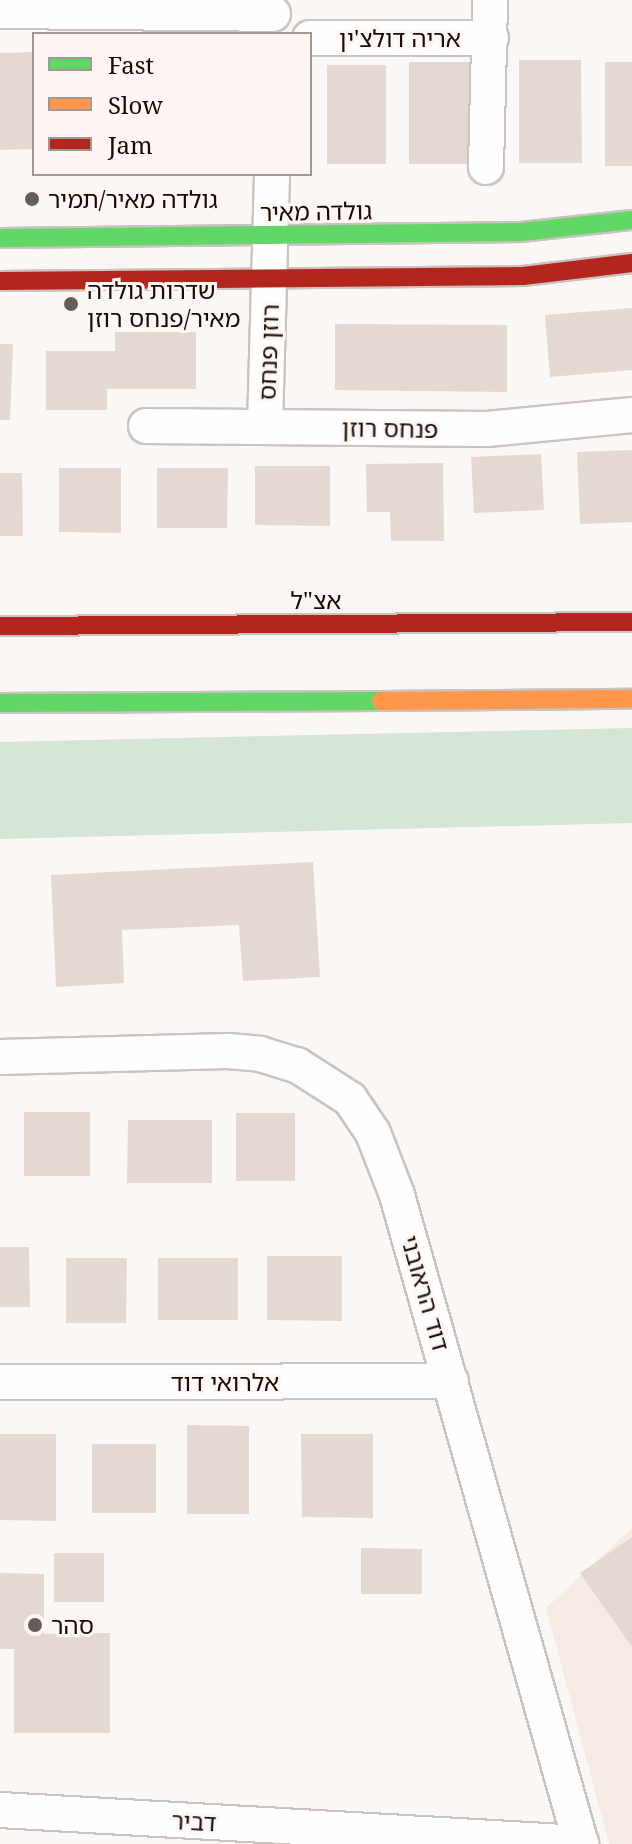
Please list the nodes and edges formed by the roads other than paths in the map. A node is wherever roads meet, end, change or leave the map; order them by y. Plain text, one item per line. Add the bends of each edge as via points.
1 (490, 0) edge
2 (0, 11) edge
3 (273, 16) edge
4 (312, 38) edge
5 (491, 38) junction
6 (486, 167) dead end
7 (272, 176) edge
8 (632, 220) edge
9 (271, 235) junction
10 (0, 238) edge
11 (632, 263) edge
12 (271, 278) junction
13 (0, 281) edge
14 (632, 415) edge
15 (146, 426) dead end
16 (265, 426) junction
17 (632, 622) edge
18 (0, 626) edge
19 (632, 699) edge
20 (0, 703) edge
21 (0, 1057) edge
22 (451, 1381) junction
23 (0, 1382) edge
24 (0, 1810) edge
25 (581, 1844) edge

1 - 5 street
2 - 3 street
4 - 5 street, אריה דולצ'ין
5 - 6 street
7 - 9 street, רוזן פנחס
8 - 9 street, גולדה מאיר via 521,232
9 - 10 street, גולדה מאיר
9 - 12 street, רוזן פנחס
11 - 12 street via 523,276
12 - 13 street
12 - 16 street, רוזן פנחס
14 - 16 street, פנחס רוזן via 487,429
15 - 16 street, פנחס רוזן
17 - 18 street, אצ"ל
19 - 20 street
21 - 22 street, דוד הראובני via 228,1051 297,1065 321,1077 350,1099 373,1133 397,1195
22 - 23 street, אלרואי דוד
22 - 25 street, דוד הראובני
24 - 25 street, דביר

